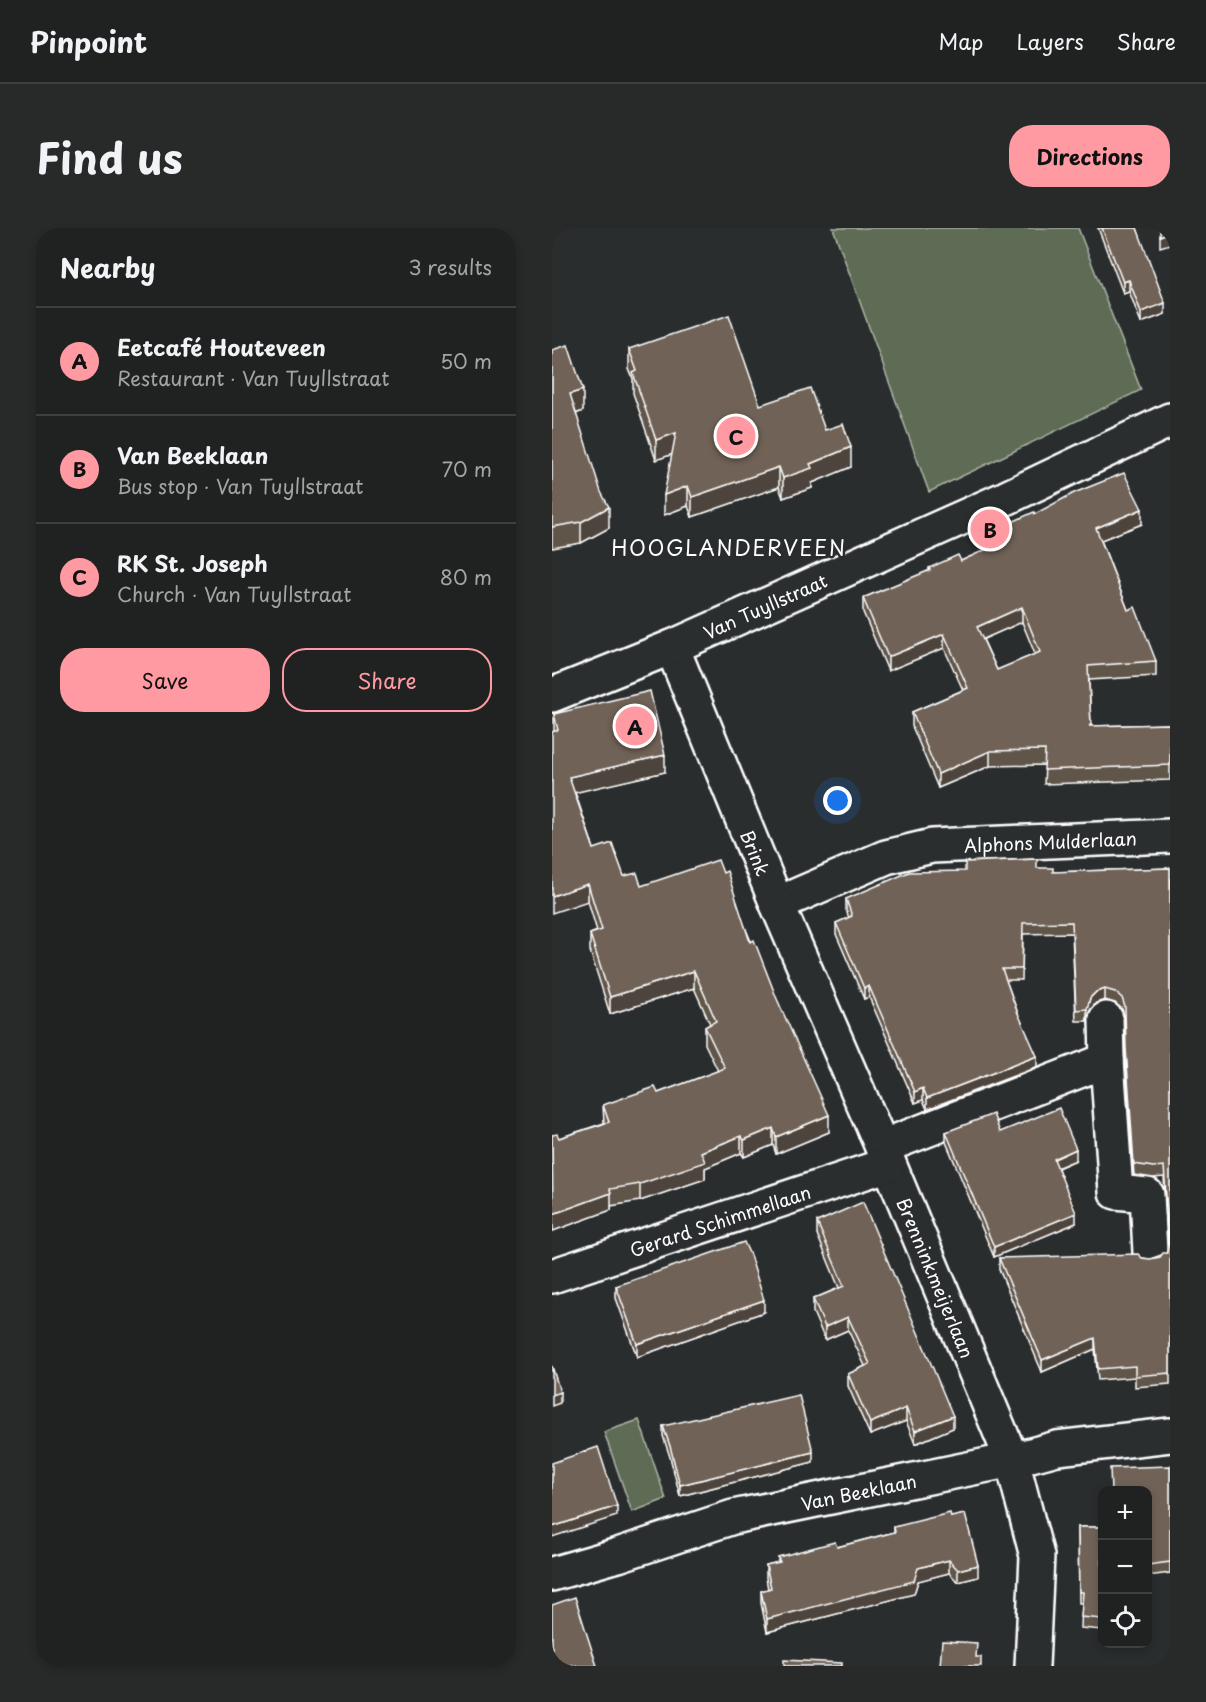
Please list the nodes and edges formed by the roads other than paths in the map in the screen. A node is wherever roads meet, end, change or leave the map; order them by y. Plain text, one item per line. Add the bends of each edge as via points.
1 (1170, 420) edge
2 (672, 647) junction
3 (552, 695) edge
4 (1170, 836) edge
5 (777, 904) junction
6 (1106, 1019) dead end
7 (1107, 1060) junction
8 (885, 1155) junction
9 (1150, 1252) dead end
10 (552, 1276) edge
11 (1170, 1435) edge
12 (1012, 1460) junction
13 (552, 1574) edge
14 (1032, 1666) edge

1 - 2 street, Van Tuyllstraat
2 - 3 street, Van Tuyllstraat
2 - 5 street, Brink
4 - 5 street, Alphons Mulderlaan via 932,846 886,857
5 - 8 street, Brenninkmeijerlaan
6 - 7 street
7 - 8 street, Gerard Schimmellaan
7 - 9 street via 1116,1192 1147,1195
8 - 10 street, Gerard Schimmellaan
8 - 12 street, Brenninkmeijerlaan
11 - 12 street, Van Beeklaan via 1057,1448
12 - 13 street, Van Beeklaan via 734,1517
12 - 14 street, Brenninkmeijerlaan via 1037,1556

